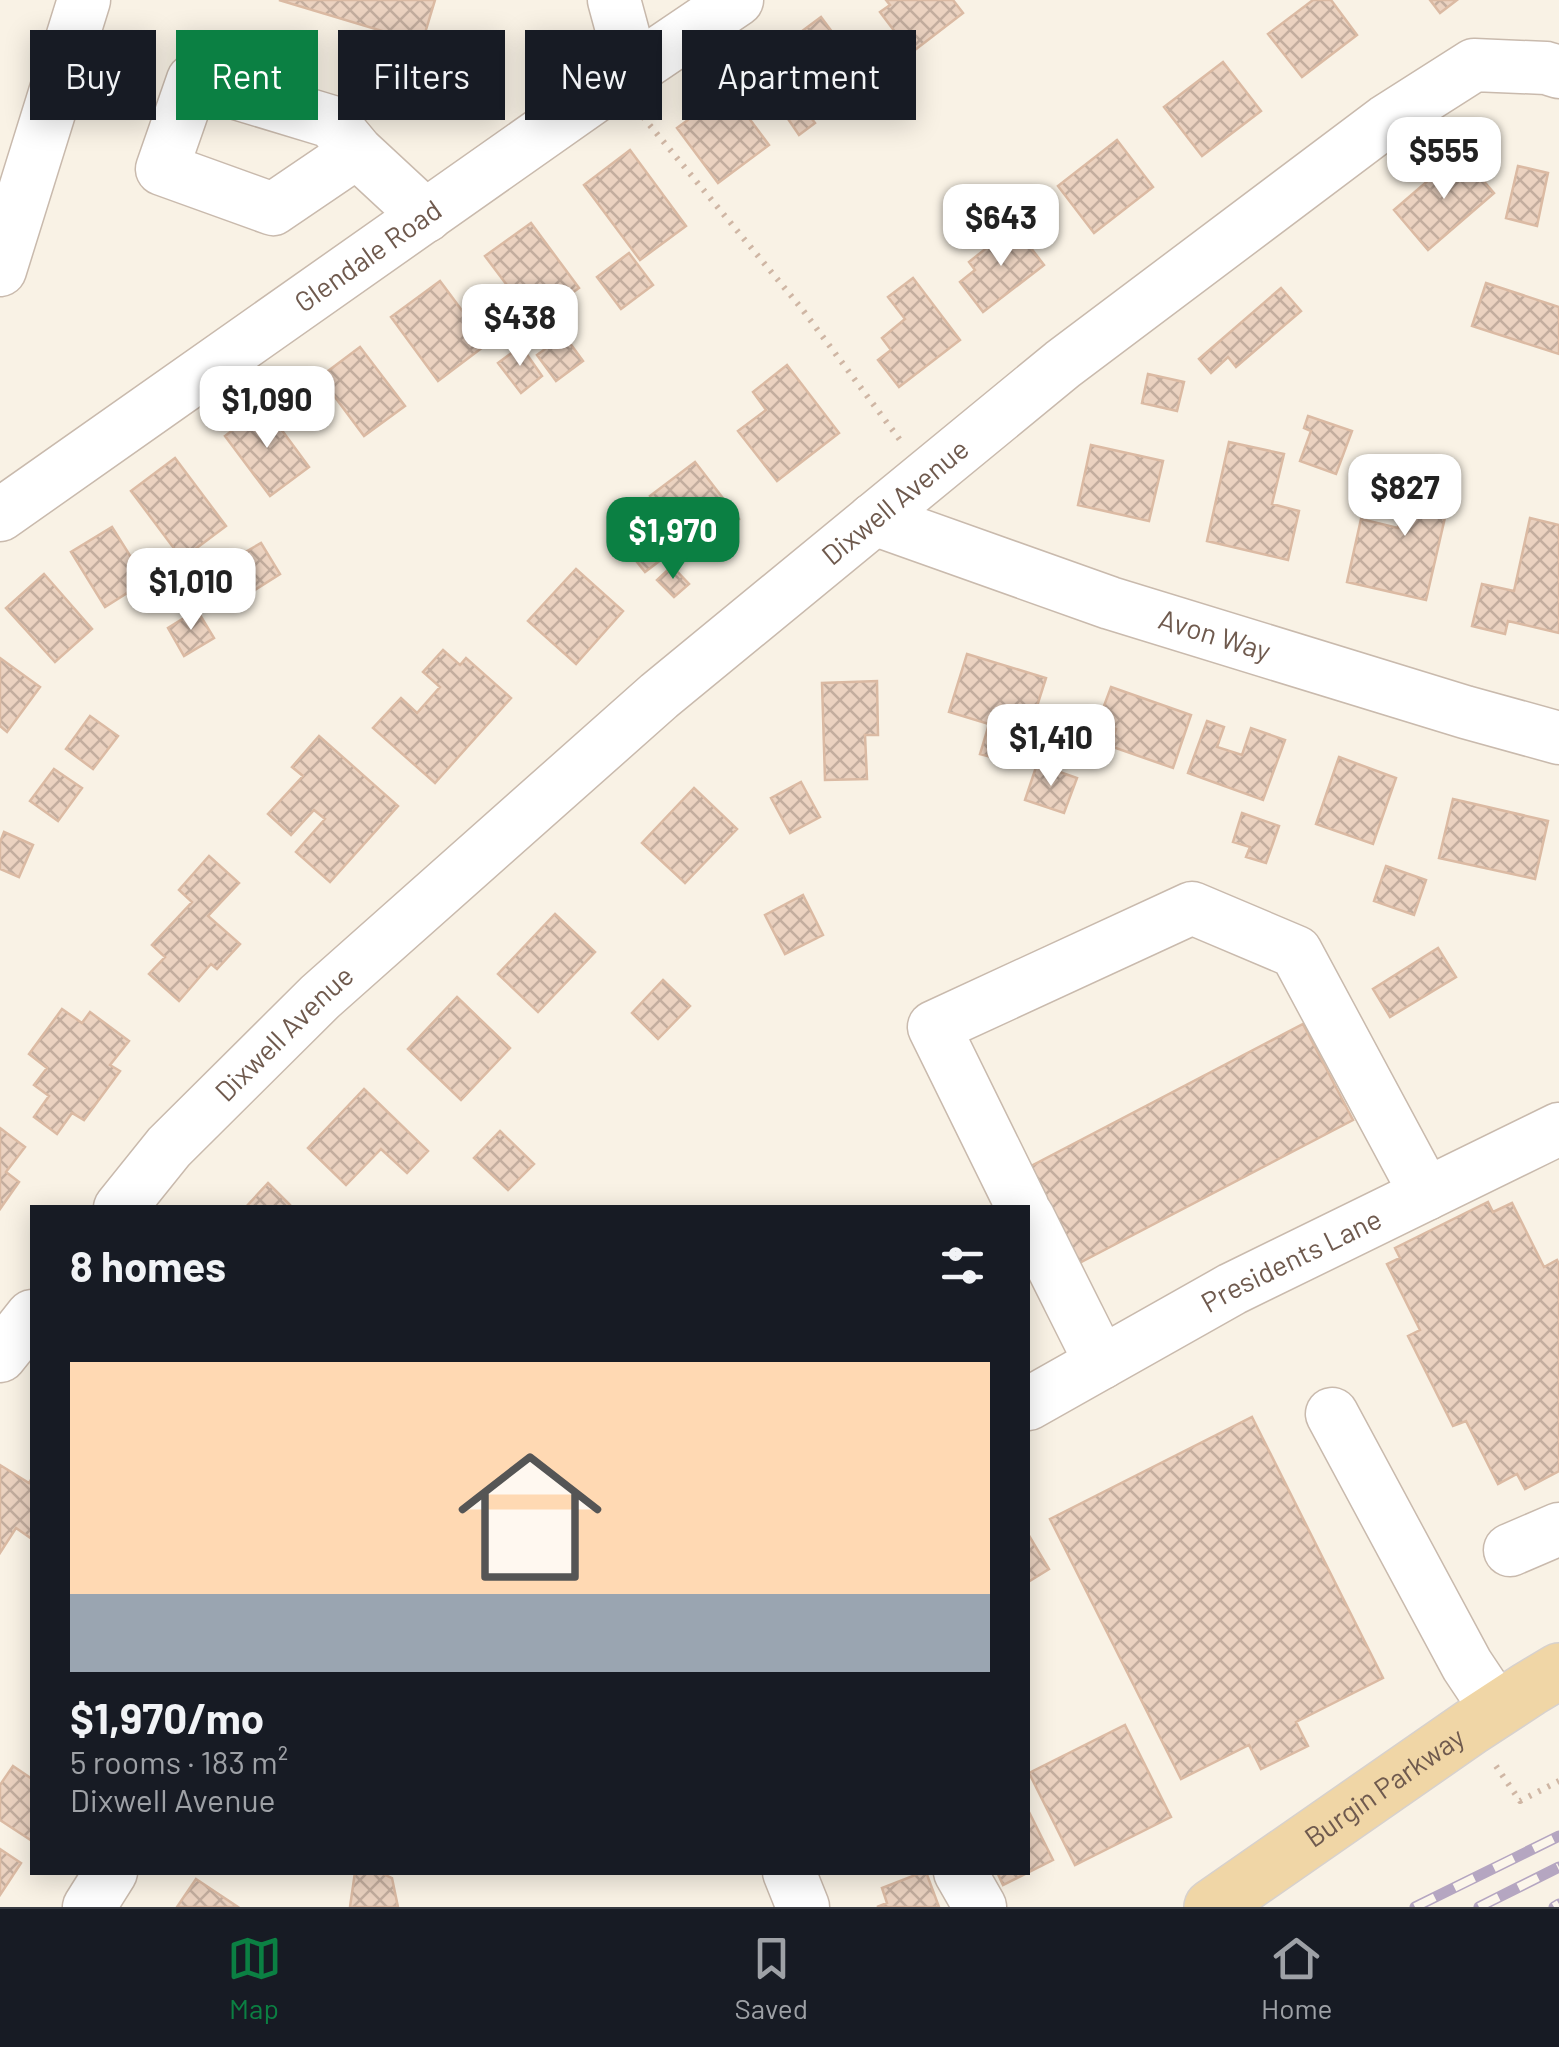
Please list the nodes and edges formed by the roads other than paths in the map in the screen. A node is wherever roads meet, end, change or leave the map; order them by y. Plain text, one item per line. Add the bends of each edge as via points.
1 (84, 0) edge
2 (614, 0) edge
3 (738, 0) edge
4 (621, 30) edge
5 (662, 65) edge
6 (1559, 72) edge
7 (583, 120) edge
8 (358, 152) dead end
9 (426, 216) junction
10 (0, 270) edge
11 (0, 515) edge
12 (874, 519) junction
13 (1559, 738) edge
14 (1556, 1116) edge
15 (1426, 1194) junction
16 (122, 1205) edge
17 (1022, 1205) edge
18 (1030, 1221) edge
19 (1100, 1362) junction
20 (1030, 1403) edge
21 (1332, 1414) dead end
22 (1559, 1529) edge
23 (1510, 1550) dead end
24 (1559, 1672) edge
25 (1497, 1710) junction
26 (110, 1875) edge
27 (790, 1875) edge
28 (962, 1875) edge
29 (88, 1907) edge
30 (803, 1907) edge
31 (980, 1907) edge
32 (1212, 1907) edge

1 - 10 street
2 - 4 street
3 - 5 street, Glendale Road
6 - 12 street, Dixwell Avenue via 1474,65 1386,121 1063,364
7 - 9 street, Glendale Road
8 - 9 street
9 - 11 street, Glendale Road
12 - 13 street, Avon Way via 1110,604
12 - 16 street, Dixwell Avenue via 660,696 320,998 169,1147
14 - 15 street, Presidents Lane
15 - 17 street via 1296,952 1192,908 934,1027
15 - 19 street, Presidents Lane via 1232,1288
18 - 19 street
19 - 20 street, Presidents Lane
21 - 25 street
22 - 23 street
24 - 25 main road, Burgin Parkway
25 - 32 main road, Burgin Parkway
26 - 29 street
27 - 30 street
28 - 31 street

